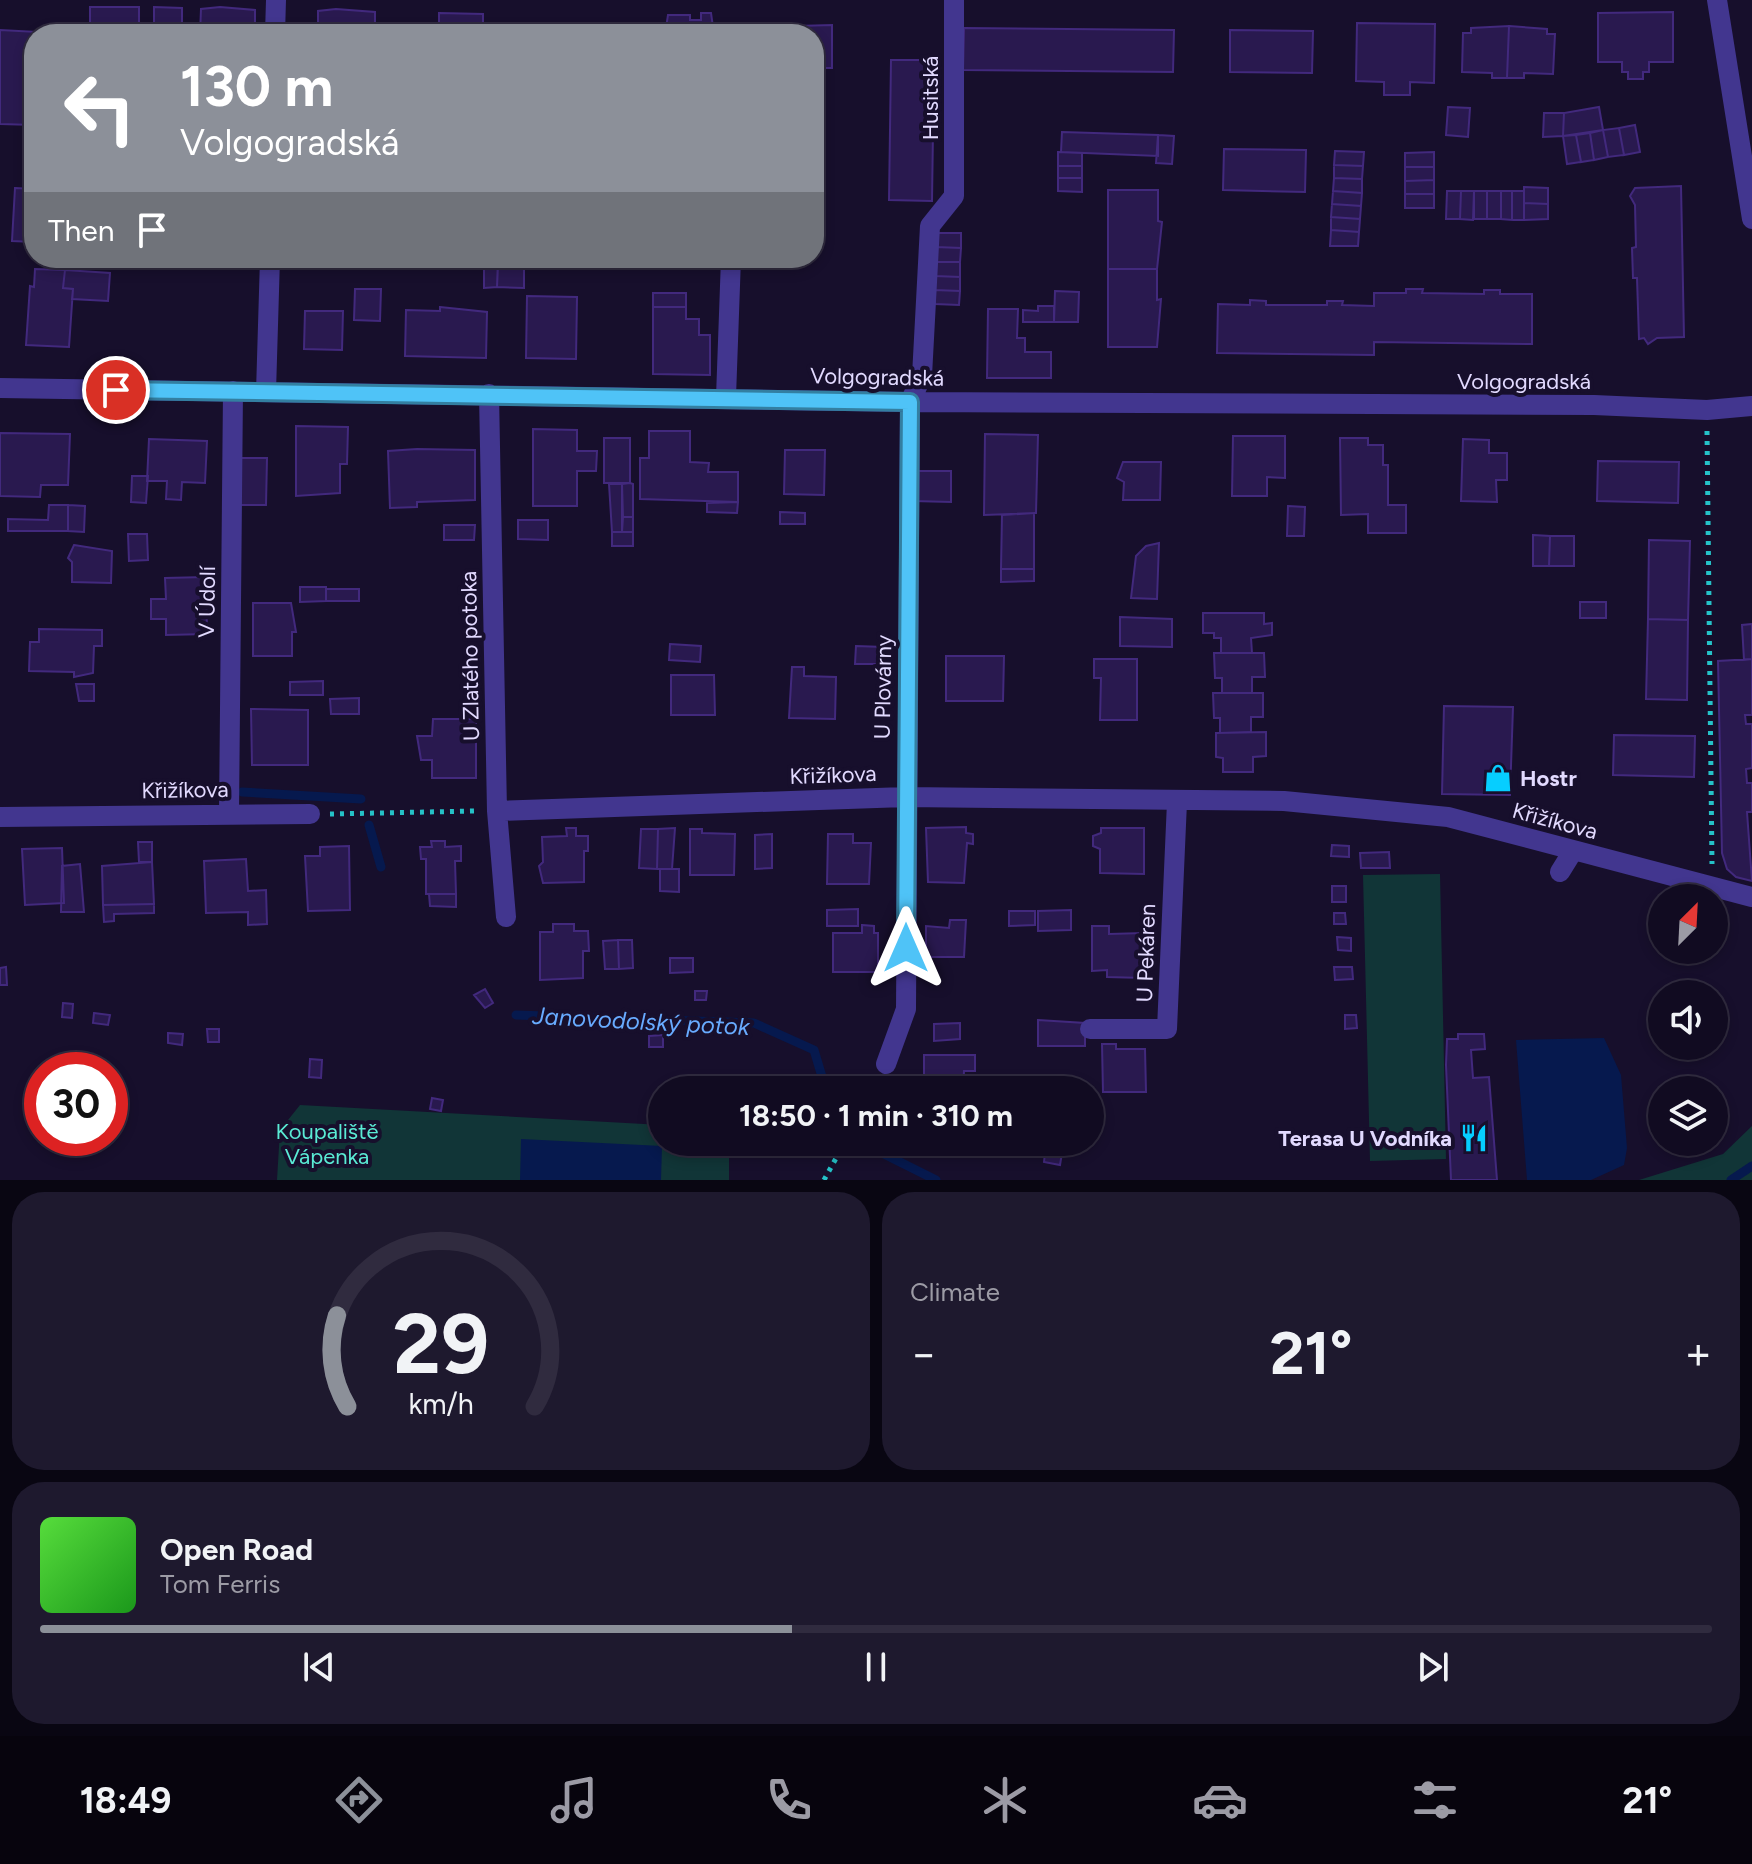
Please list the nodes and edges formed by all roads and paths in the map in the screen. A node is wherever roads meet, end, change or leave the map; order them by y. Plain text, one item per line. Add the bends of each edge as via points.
1 (276, 0) edge
2 (954, 0) edge
3 (1717, 0) edge
4 (275, 24) edge
5 (954, 196) joint
6 (1752, 219) edge
7 (270, 268) edge
8 (731, 268) edge
9 (0, 388) edge
10 (233, 391) junction
11 (266, 392) junction
12 (489, 394) junction
13 (726, 397) junction
14 (910, 402) junction
15 (1752, 406) edge
16 (1707, 410) junction
17 (905, 797) junction
18 (1177, 802) junction
19 (497, 811) junction
20 (229, 814) junction
21 (310, 814) joint
22 (0, 817) edge
23 (1573, 851) junction
24 (1560, 872) dead end
25 (1709, 884) edge
26 (1713, 884) edge
27 (1728, 890) edge
28 (1752, 897) edge
29 (506, 917) dead end
30 (1090, 1029) dead end
31 (886, 1064) dead end
32 (837, 1156) edge
33 (824, 1180) edge

1 - 4 street
2 - 5 street, Husitská
3 - 6 street
5 - 14 street, U Plovárny via 930,226 922,376
7 - 11 street
8 - 13 street
9 - 10 street, Volgogradská
10 - 11 street, Volgogradská
10 - 20 street, V Údolí
11 - 12 street, Volgogradská
12 - 13 street, Volgogradská
12 - 19 street, U Zlatého potoka
13 - 14 street, Volgogradská
14 - 16 street, Volgogradská
14 - 17 street, U Plovárny
15 - 16 street, Volgogradská
16 - 26 path
17 - 18 street, Křižíkova
17 - 19 street, Křižíkova
17 - 31 street, U Plovárny via 906,1009
18 - 23 street, Křižíkova via 1284,801 1448,817
18 - 30 street, U Pekáren via 1167,1029
19 - 21 path
19 - 29 street, U Zlatého potoka
20 - 21 street, Křižíkova
20 - 22 street, Křižíkova
23 - 24 street
23 - 25 street, Křižíkova
27 - 28 street, Křižíkova
32 - 33 path

